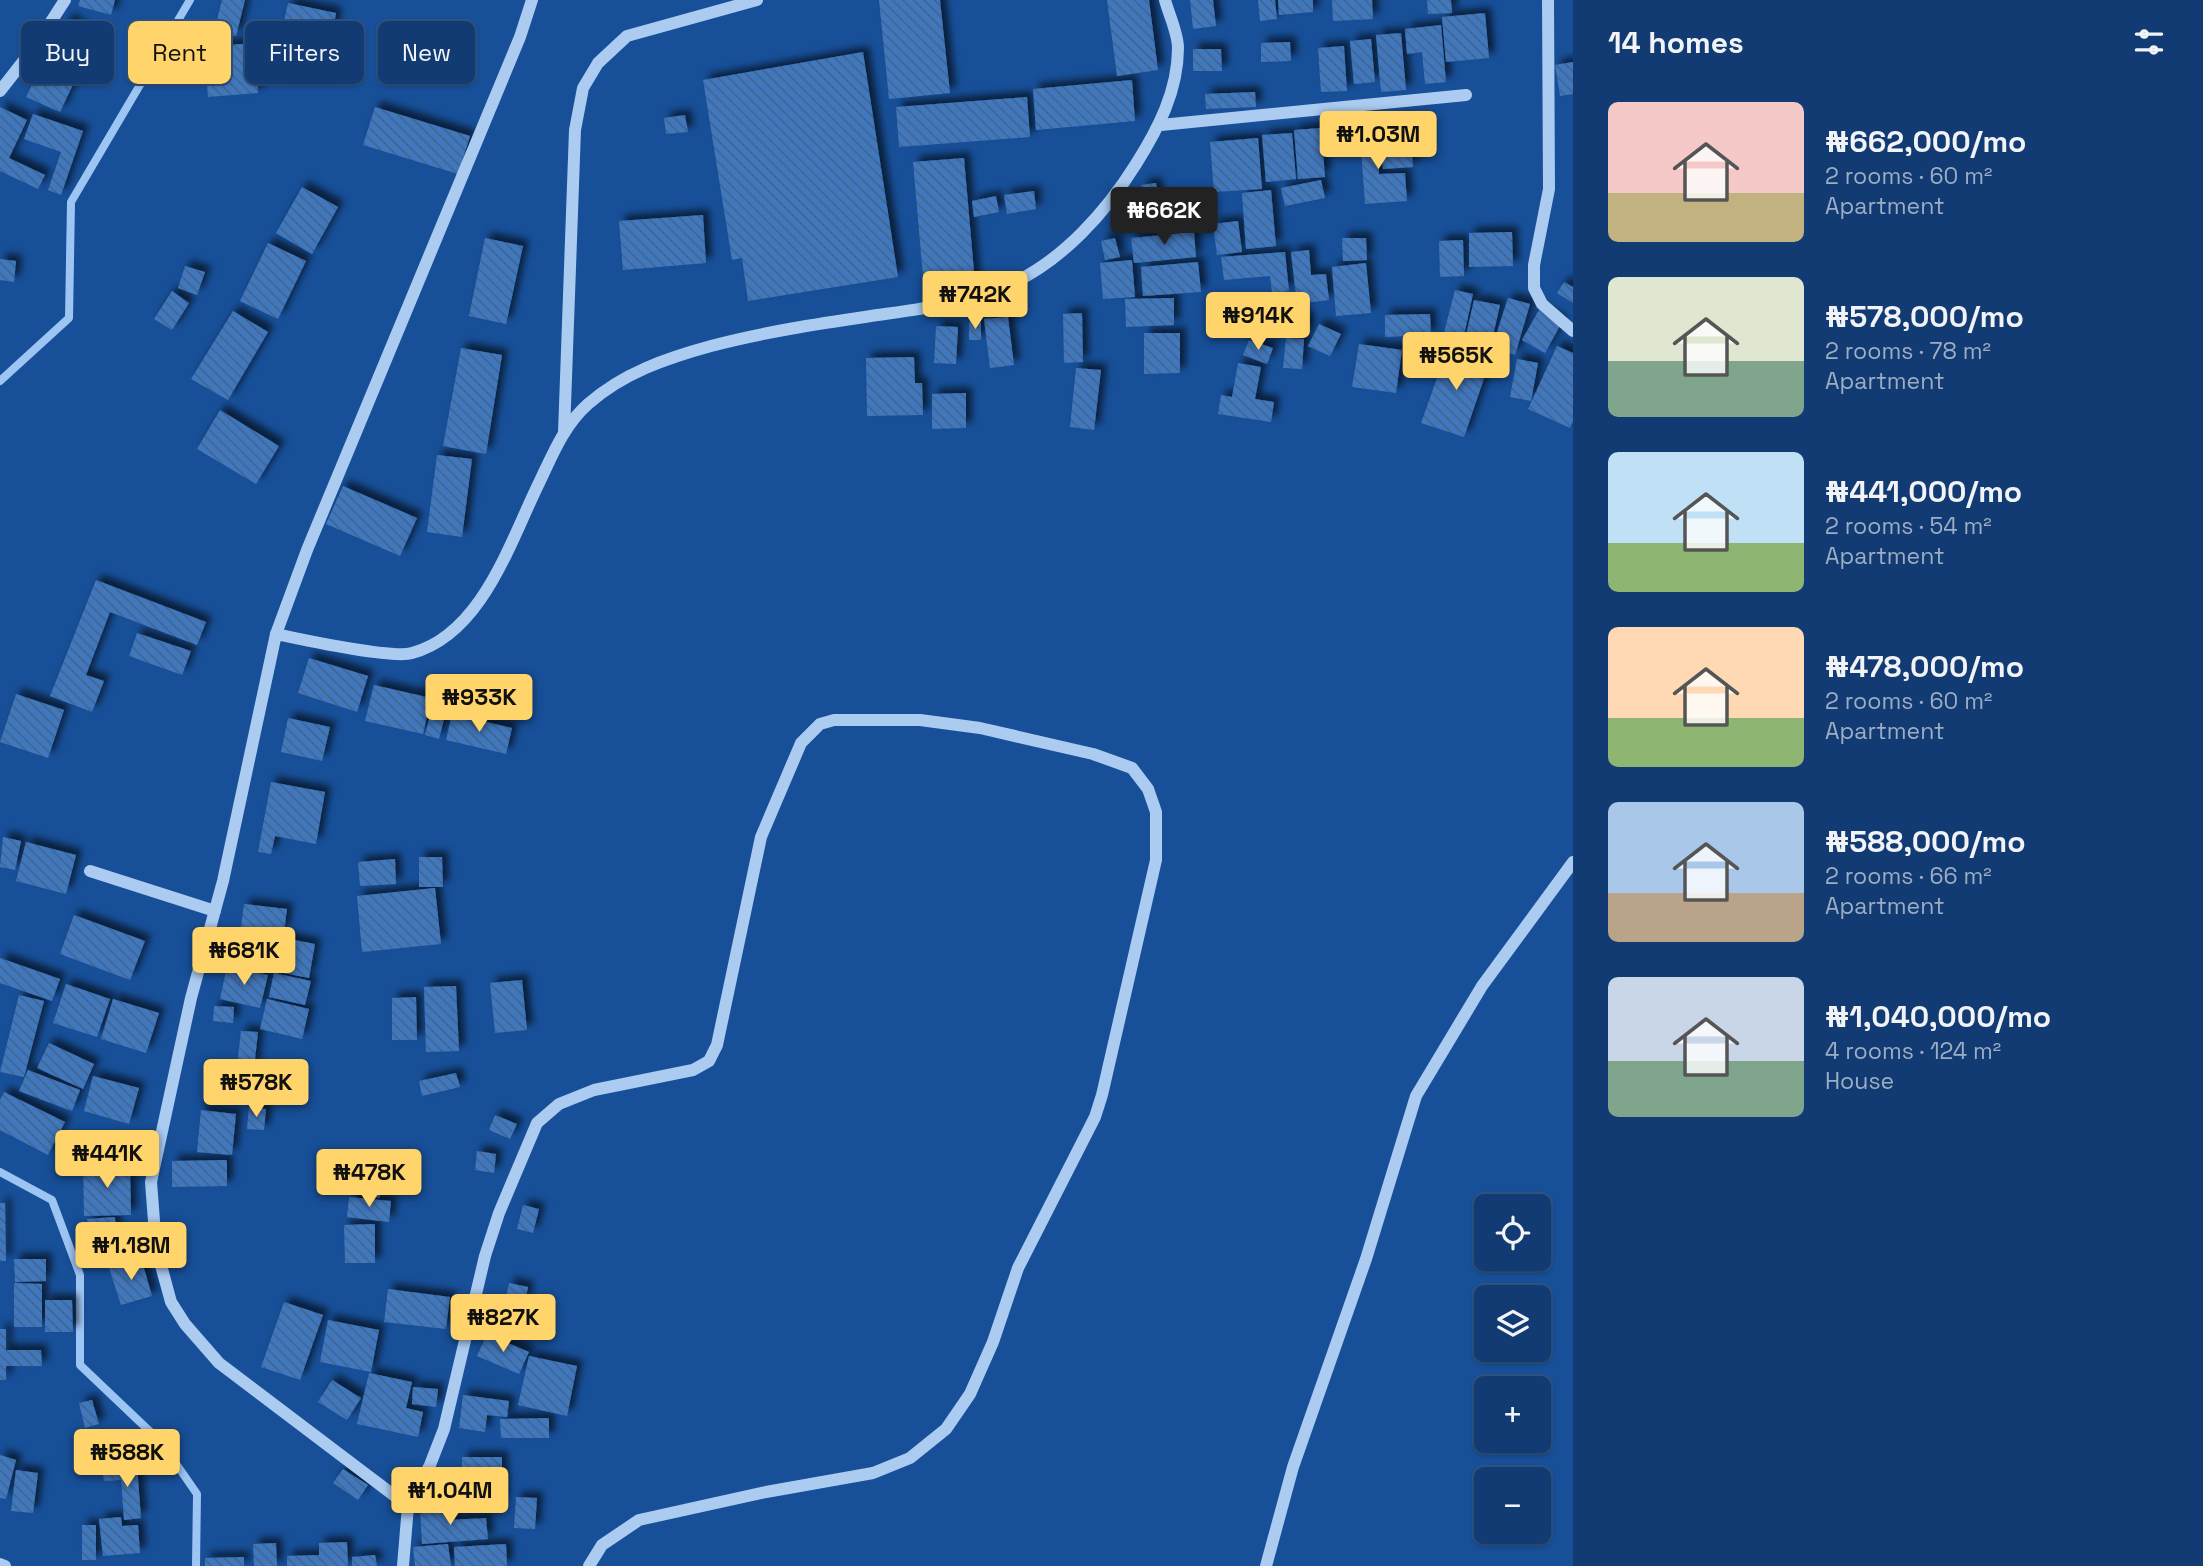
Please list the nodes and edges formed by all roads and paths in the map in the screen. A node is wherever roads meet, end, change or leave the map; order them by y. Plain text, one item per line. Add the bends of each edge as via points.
1 (65, 0) edge
2 (532, 0) edge
3 (757, 0) edge
4 (1165, 0) edge
5 (1548, 0) edge
6 (0, 91) edge
7 (1466, 95) dead end
8 (1161, 125) junction
9 (1573, 331) edge
10 (564, 433) junction
11 (276, 634) junction
12 (1573, 862) edge
13 (90, 871) dead end
14 (215, 911) junction
15 (408, 1506) junction
16 (403, 1566) edge
17 (589, 1566) edge
18 (1266, 1566) edge

1 - 6 street
2 - 11 street
3 - 10 street via 627,36 598,63 583,89 575,130
4 - 8 street via 1178,46
5 - 9 street via 1549,189 1534,288 1542,304
7 - 8 street
8 - 10 street via 1115,196 1086,228 1014,282 950,304 769,331 666,359 624,378 587,404
10 - 11 street via 485,591 462,622 438,642 409,654
11 - 14 street
12 - 18 street via 1482,986 1416,1096 1366,1259 1293,1467
13 - 14 street
14 - 15 street via 151,1182 156,1247 171,1301 219,1363
15 - 16 street
15 - 17 street via 444,1429 485,1256 537,1122 559,1104 594,1090 693,1070 713,1053 761,837 801,743 820,724 834,720 920,720 980,728 1093,754 1132,768 1148,789 1156,812 1156,860 1102,1096 1018,1268 970,1394 946,1429 910,1458 873,1473 639,1520 602,1545

